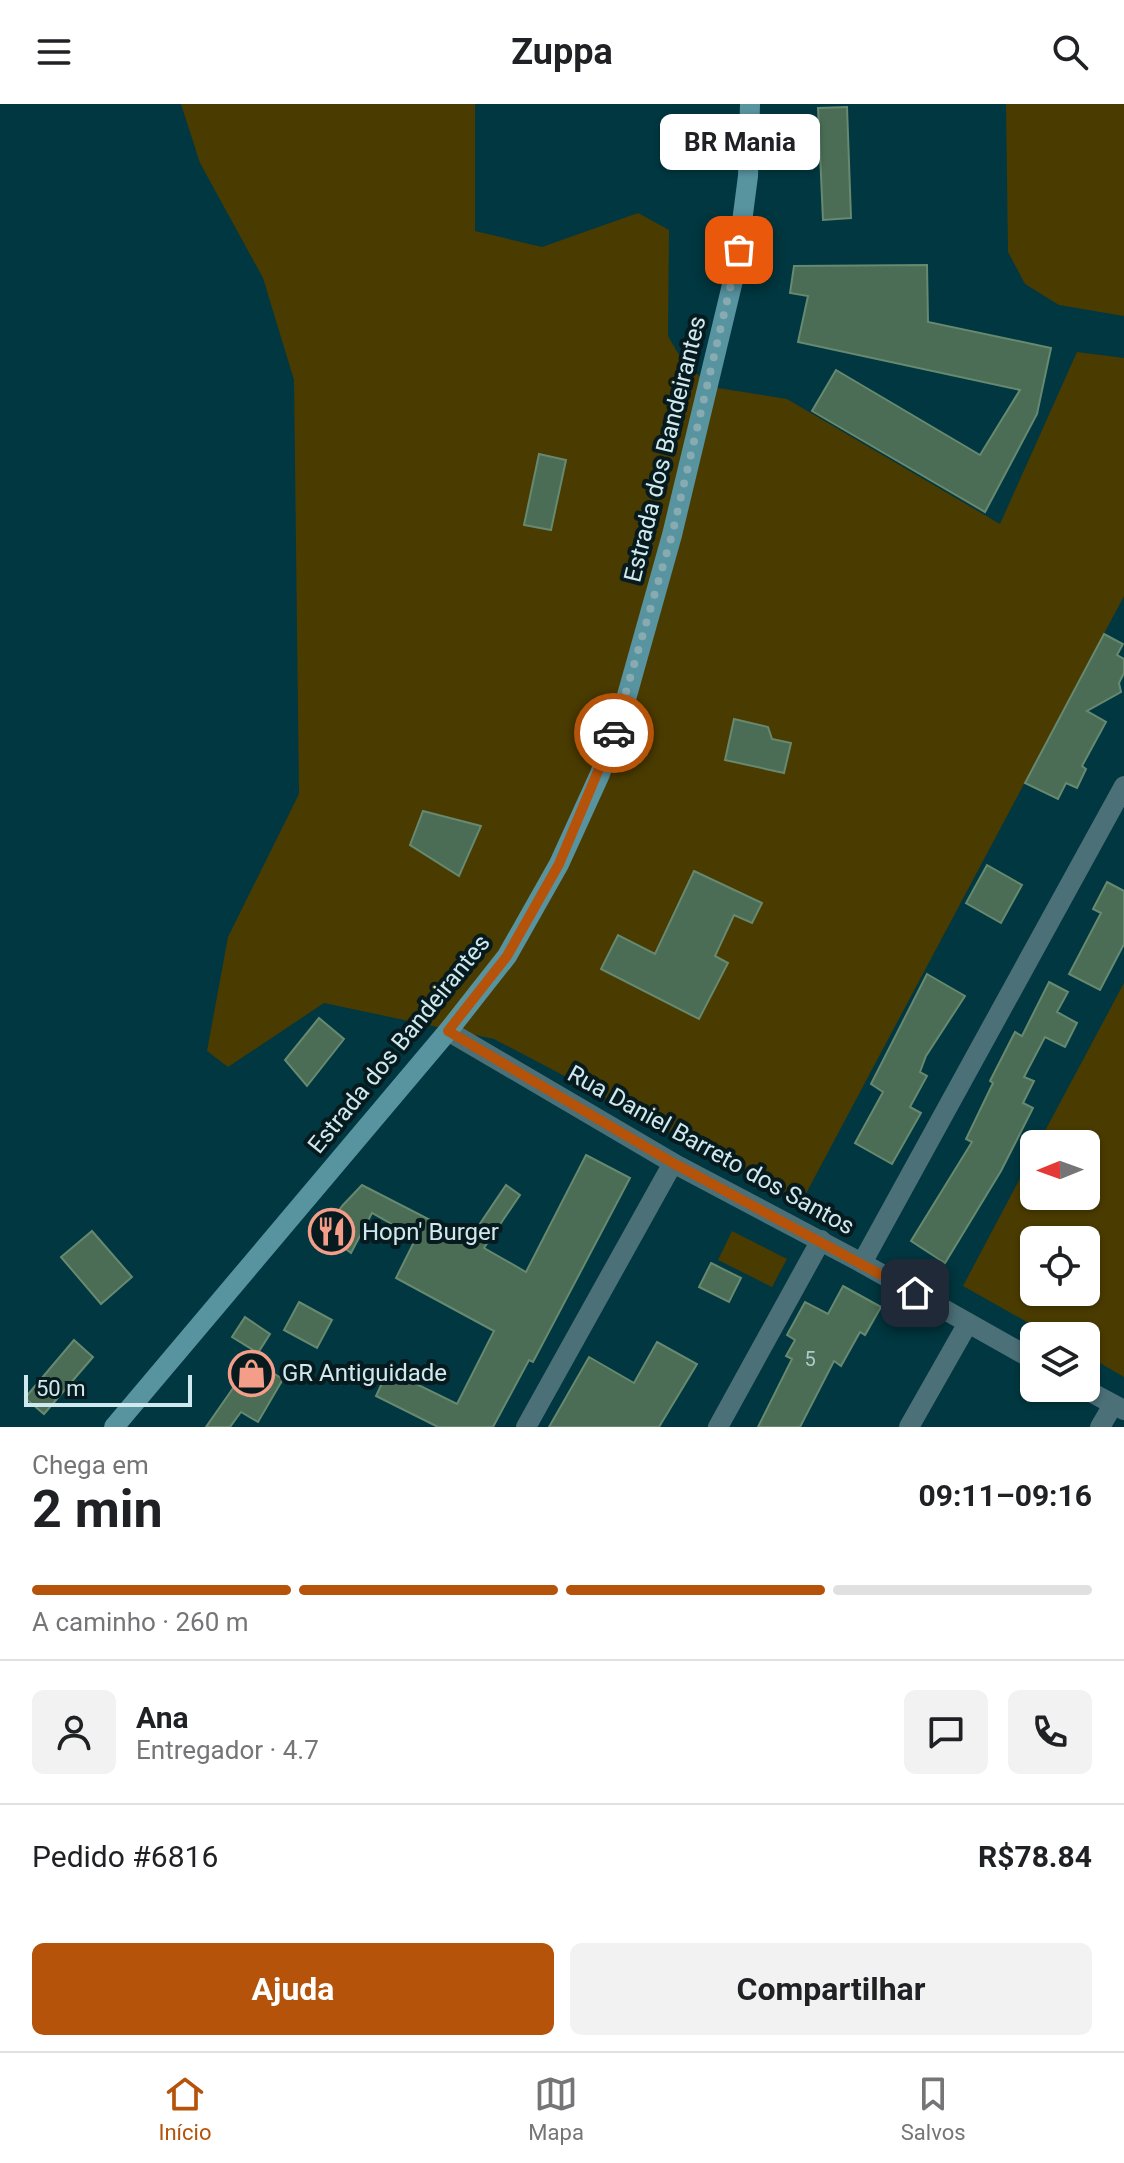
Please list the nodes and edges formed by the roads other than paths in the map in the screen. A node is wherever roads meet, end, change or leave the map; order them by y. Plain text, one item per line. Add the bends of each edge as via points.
1 (742, 104) edge
2 (750, 104) edge
3 (749, 129) junction
4 (1124, 786) edge
5 (448, 1031) junction
6 (673, 1163) junction
7 (821, 1240) junction
8 (862, 1263) junction
9 (968, 1323) junction
10 (1020, 1352) edge
11 (1100, 1397) edge
12 (1119, 1408) edge
13 (114, 1427) edge
14 (526, 1427) edge
15 (718, 1427) edge
16 (909, 1427) edge
17 (1100, 1427) edge

1 - 3 main road, Estrada dos Bandeirantes
2 - 3 main road, Estrada dos Bandeirantes
3 - 5 main road, Estrada dos Bandeirantes via 736,268 672,535 626,699 600,774 559,864 507,956
4 - 8 street
5 - 6 street, Rua Daniel Barreto dos Santos
5 - 13 main road, Estrada dos Bandeirantes
6 - 7 street, Rua Daniel Barreto dos Santos
6 - 14 street
7 - 8 street, Rua Daniel Barreto dos Santos
7 - 15 street
8 - 9 street, Rua Daniel Barreto dos Santos
9 - 10 street, Rua Daniel Barreto dos Santos
9 - 16 street
11 - 12 street
12 - 17 street

